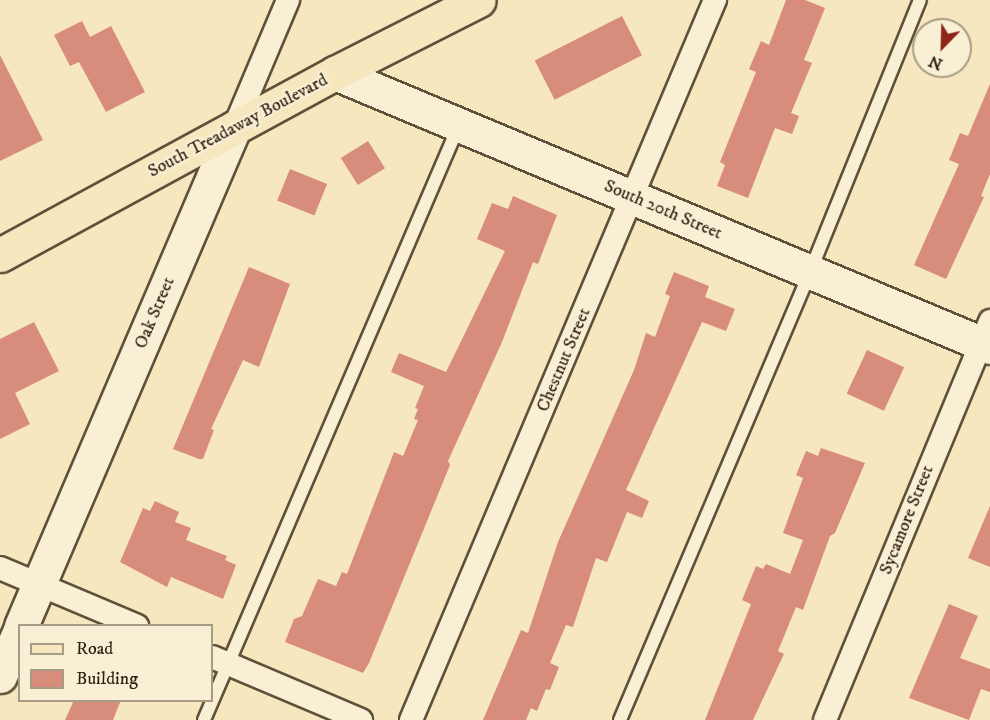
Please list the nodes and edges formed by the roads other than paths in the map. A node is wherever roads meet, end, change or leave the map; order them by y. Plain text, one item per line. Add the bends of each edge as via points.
1 (288, 0) edge
2 (479, 0) edge
3 (716, 0) edge
4 (920, 0) edge
5 (335, 73) junction
6 (459, 124) junction
7 (234, 128) junction
8 (633, 197) junction
9 (0, 255) edge
10 (810, 272) junction
11 (987, 337) edge
12 (0, 568) edge
13 (39, 584) junction
14 (22, 624) edge
15 (132, 624) edge
16 (18, 635) edge
17 (220, 660) edge
18 (0, 676) edge
19 (213, 686) edge
20 (209, 702) edge
21 (204, 720) edge
22 (361, 720) edge
23 (411, 720) edge
24 (620, 720) edge
25 (825, 720) edge

1 - 7 street, Oak Street
2 - 5 main road, South Treadaway Boulevard
3 - 8 street, Chestnut Street
4 - 10 lane
5 - 6 street, South 20th Street
5 - 7 main road, South Treadaway Boulevard
6 - 8 street, South 20th Street
6 - 17 lane
7 - 9 main road, South Treadaway Boulevard
7 - 13 street, Oak Street
8 - 10 street, South 20th Street
8 - 23 street, Chestnut Street
10 - 11 street, South 20th Street
10 - 24 lane
11 - 25 street, Sycamore Street
12 - 13 street
13 - 14 street, Oak Street
13 - 15 street
16 - 18 street
17 - 19 lane
17 - 22 street
20 - 21 lane

